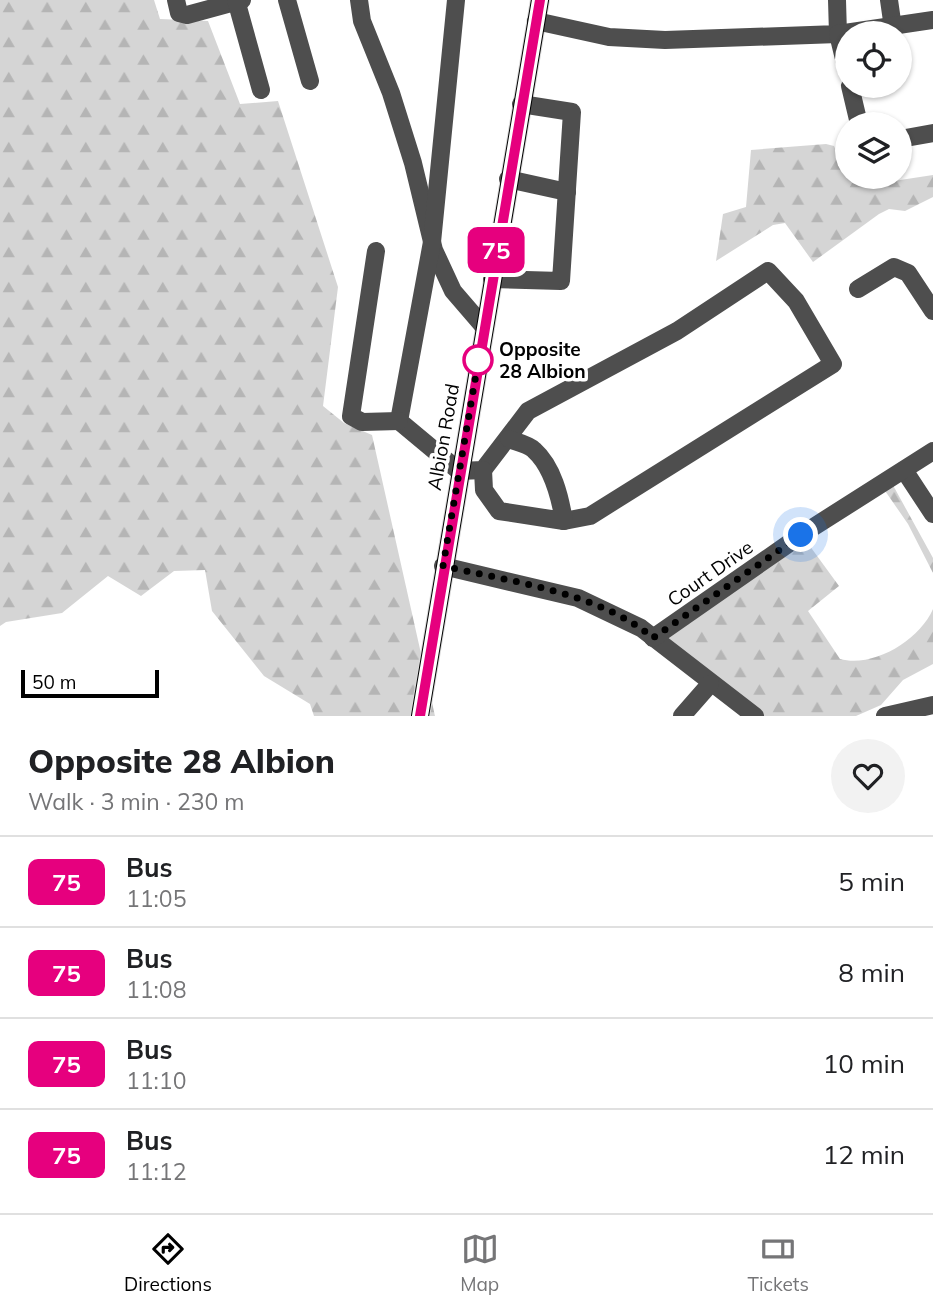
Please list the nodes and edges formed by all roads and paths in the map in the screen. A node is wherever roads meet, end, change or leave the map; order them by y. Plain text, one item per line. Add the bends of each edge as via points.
1 (176, 0) edge
2 (287, 0) edge
3 (359, 0) edge
4 (456, 0) edge
5 (540, 0) edge
6 (837, 0) edge
7 (890, 0) edge
8 (238, 1) edge
9 (933, 20) edge
10 (536, 21) junction
11 (838, 21) edge
12 (892, 21) edge
13 (912, 24) edge
14 (835, 34) edge
15 (310, 81) dead end
16 (261, 90) dead end
17 (521, 104) junction
18 (933, 133) edge
19 (912, 137) edge
20 (508, 179) junction
21 (567, 191) junction
22 (432, 242) junction
23 (376, 251) dead end
24 (492, 279) junction
25 (858, 289) dead end
26 (933, 311) edge
27 (484, 327) junction
28 (399, 421) junction
29 (509, 439) junction
30 (933, 451) edge
31 (482, 470) junction
32 (904, 470) junction
33 (459, 471) junction
34 (933, 514) edge
35 (564, 521) junction
36 (443, 566) junction
37 (653, 638) junction
38 (710, 684) junction
39 (933, 705) edge
40 (420, 716) edge
41 (682, 716) edge
42 (755, 716) edge
43 (885, 716) edge

1 - 8 street via 179,13 187,15
2 - 15 street
3 - 22 street via 413,163
4 - 22 street
5 - 10 main road, Albion Road
6 - 11 street
7 - 12 street
8 - 16 street
9 - 13 street
10 - 14 street via 609,37 665,40
10 - 17 main road, Albion Road
17 - 20 main road, Albion Road
17 - 21 street via 572,112
18 - 19 street
20 - 21 street
20 - 24 main road, Albion Road
21 - 24 street via 561,281
22 - 27 street via 453,290
22 - 28 street
23 - 28 street via 351,415 362,422
24 - 27 main road, Albion Road
25 - 26 street via 894,267 908,273
27 - 33 main road, Albion Road
28 - 33 street
29 - 31 street
29 - 35 street via 533,448 544,462 560,495
29 - 35 street via 528,411 677,331 768,271 796,301 833,364 590,516
30 - 32 street, Court Drive
31 - 33 street
31 - 35 street via 484,490 499,511
32 - 34 street
32 - 37 street, Court Drive
33 - 36 main road, Albion Road
36 - 37 street via 578,598
36 - 40 main road, Albion Road
37 - 38 street
38 - 41 street
38 - 42 street
39 - 43 street

